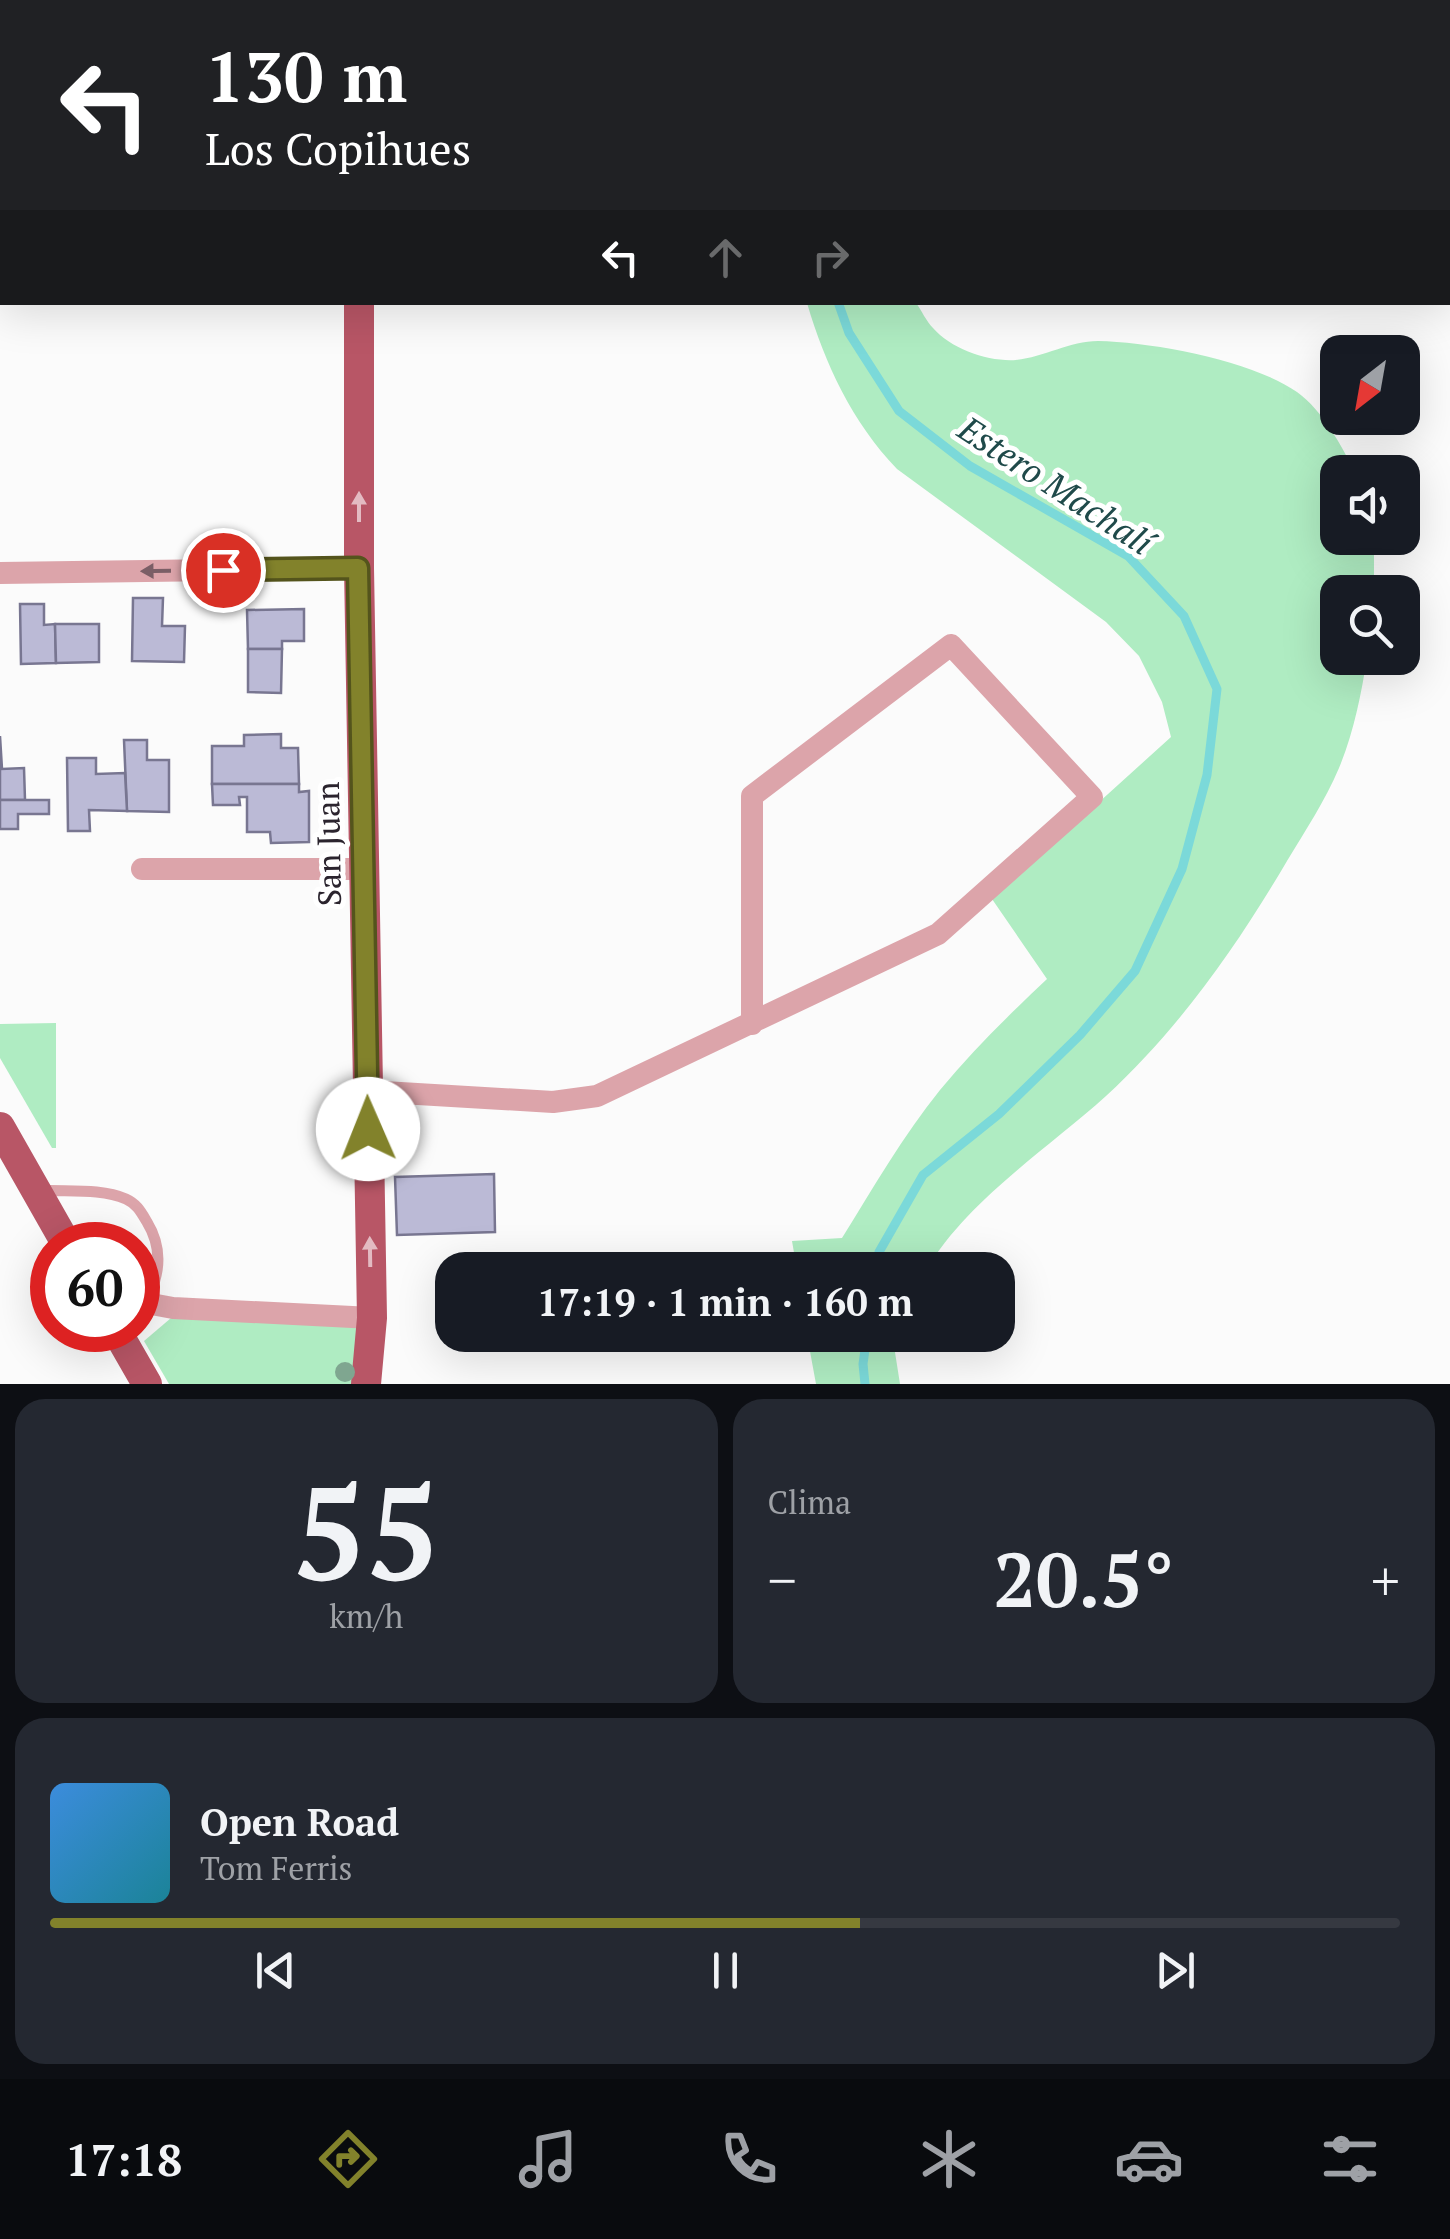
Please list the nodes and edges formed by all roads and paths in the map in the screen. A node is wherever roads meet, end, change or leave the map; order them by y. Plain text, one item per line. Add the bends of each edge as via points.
1 (359, 305) edge
2 (358, 568) junction
3 (0, 573) edge
4 (142, 869) dead end
5 (363, 870) junction
6 (752, 1024) junction
7 (367, 1091) junction
8 (0, 1127) edge
9 (36, 1190) junction
10 (54, 1222) edge
11 (146, 1222) edge
12 (160, 1313) edge
13 (372, 1318) junction
14 (138, 1352) edge
15 (148, 1384) edge
16 (366, 1384) edge

2 -> 1 main road, San Juan
2 -> 3 street
2 - 5 main road, San Juan
4 - 5 street
5 - 7 main road, San Juan
6 - 6 street via 752,796 951,645 1092,798 938,934
6 - 7 street via 597,1096 553,1102
13 -> 7 main road, San Juan
8 - 9 main road
9 - 10 main road
9 - 11 lane via 110,1195 136,1205
12 - 13 street via 173,1308
13 - 16 main road, San Juan
14 - 15 main road

